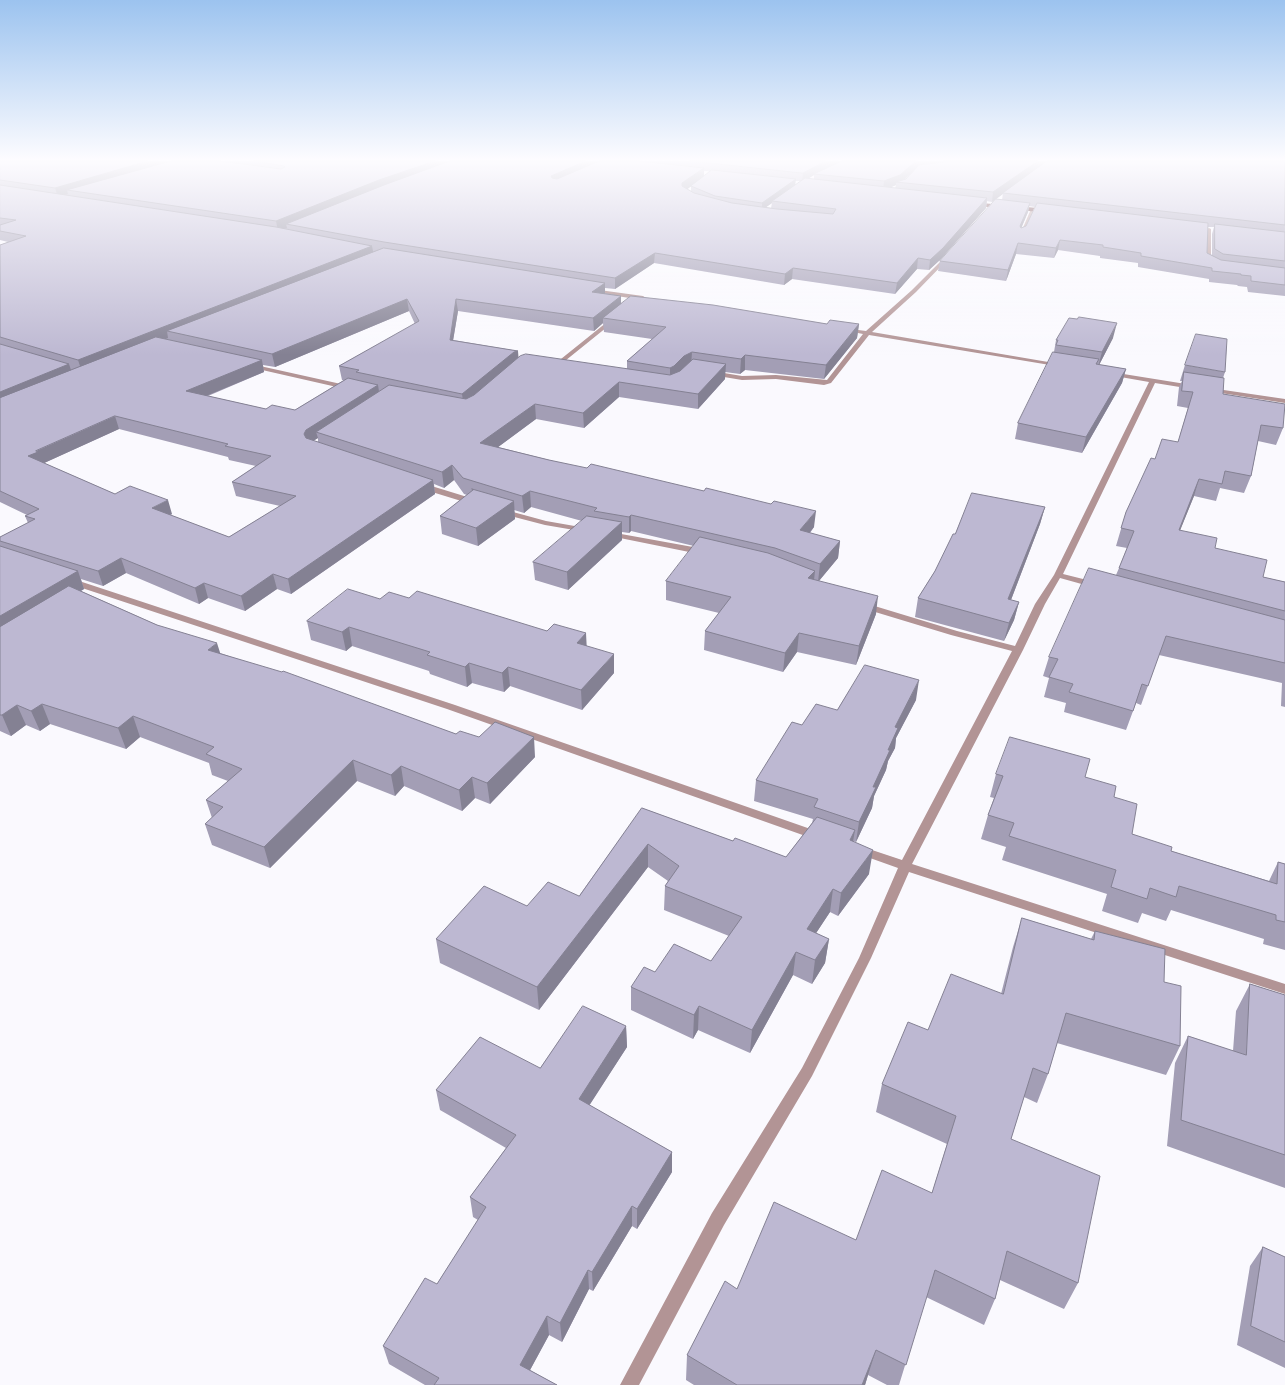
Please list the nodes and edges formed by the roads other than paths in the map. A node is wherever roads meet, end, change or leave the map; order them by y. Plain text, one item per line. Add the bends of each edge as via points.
1 (1026, 226) edge
2 (1202, 228) edge
3 (1209, 229) junction
4 (1217, 230) edge
5 (1021, 236) edge
6 (952, 251) edge
7 (1214, 265) edge
8 (589, 290) edge
9 (639, 298) junction
10 (647, 299) edge
11 (634, 303) edge
12 (617, 317) edge
13 (835, 328) edge
14 (867, 333) junction
15 (241, 364) edge
16 (1069, 368) edge
17 (560, 370) edge
18 (703, 372) edge
19 (1107, 374) edge
20 (1153, 381) junction
21 (361, 390) edge
22 (1285, 402) edge
23 (417, 484) edge
24 (715, 554) edge
25 (1058, 575) junction
26 (62, 578) edge
27 (1103, 587) edge
28 (95, 588) junction
29 (82, 596) edge
30 (859, 604) edge
31 (1018, 650) junction
32 (824, 838) edge
33 (854, 848) edge
34 (906, 866) junction
35 (1285, 989) edge
36 (629, 1385) edge

1 - 5 street
2 - 3 highway
3 - 4 highway
3 - 7 street via 1207,261
6 - 14 street via 914,291
8 - 9 street
9 - 10 street
9 - 11 street
12 - 17 street via 548,369
13 - 14 street
14 - 16 street
14 - 18 street via 827,383
15 - 21 street
19 - 20 street
20 - 22 street
20 - 25 street
23 - 24 street via 545,523
25 - 27 street
25 - 31 street via 1040,604
26 - 28 street
28 - 29 street
28 - 32 street via 451,707
30 - 31 street
31 - 34 street
33 - 34 street
34 - 35 street
34 - 36 street via 865,958 807,1072 718,1219

